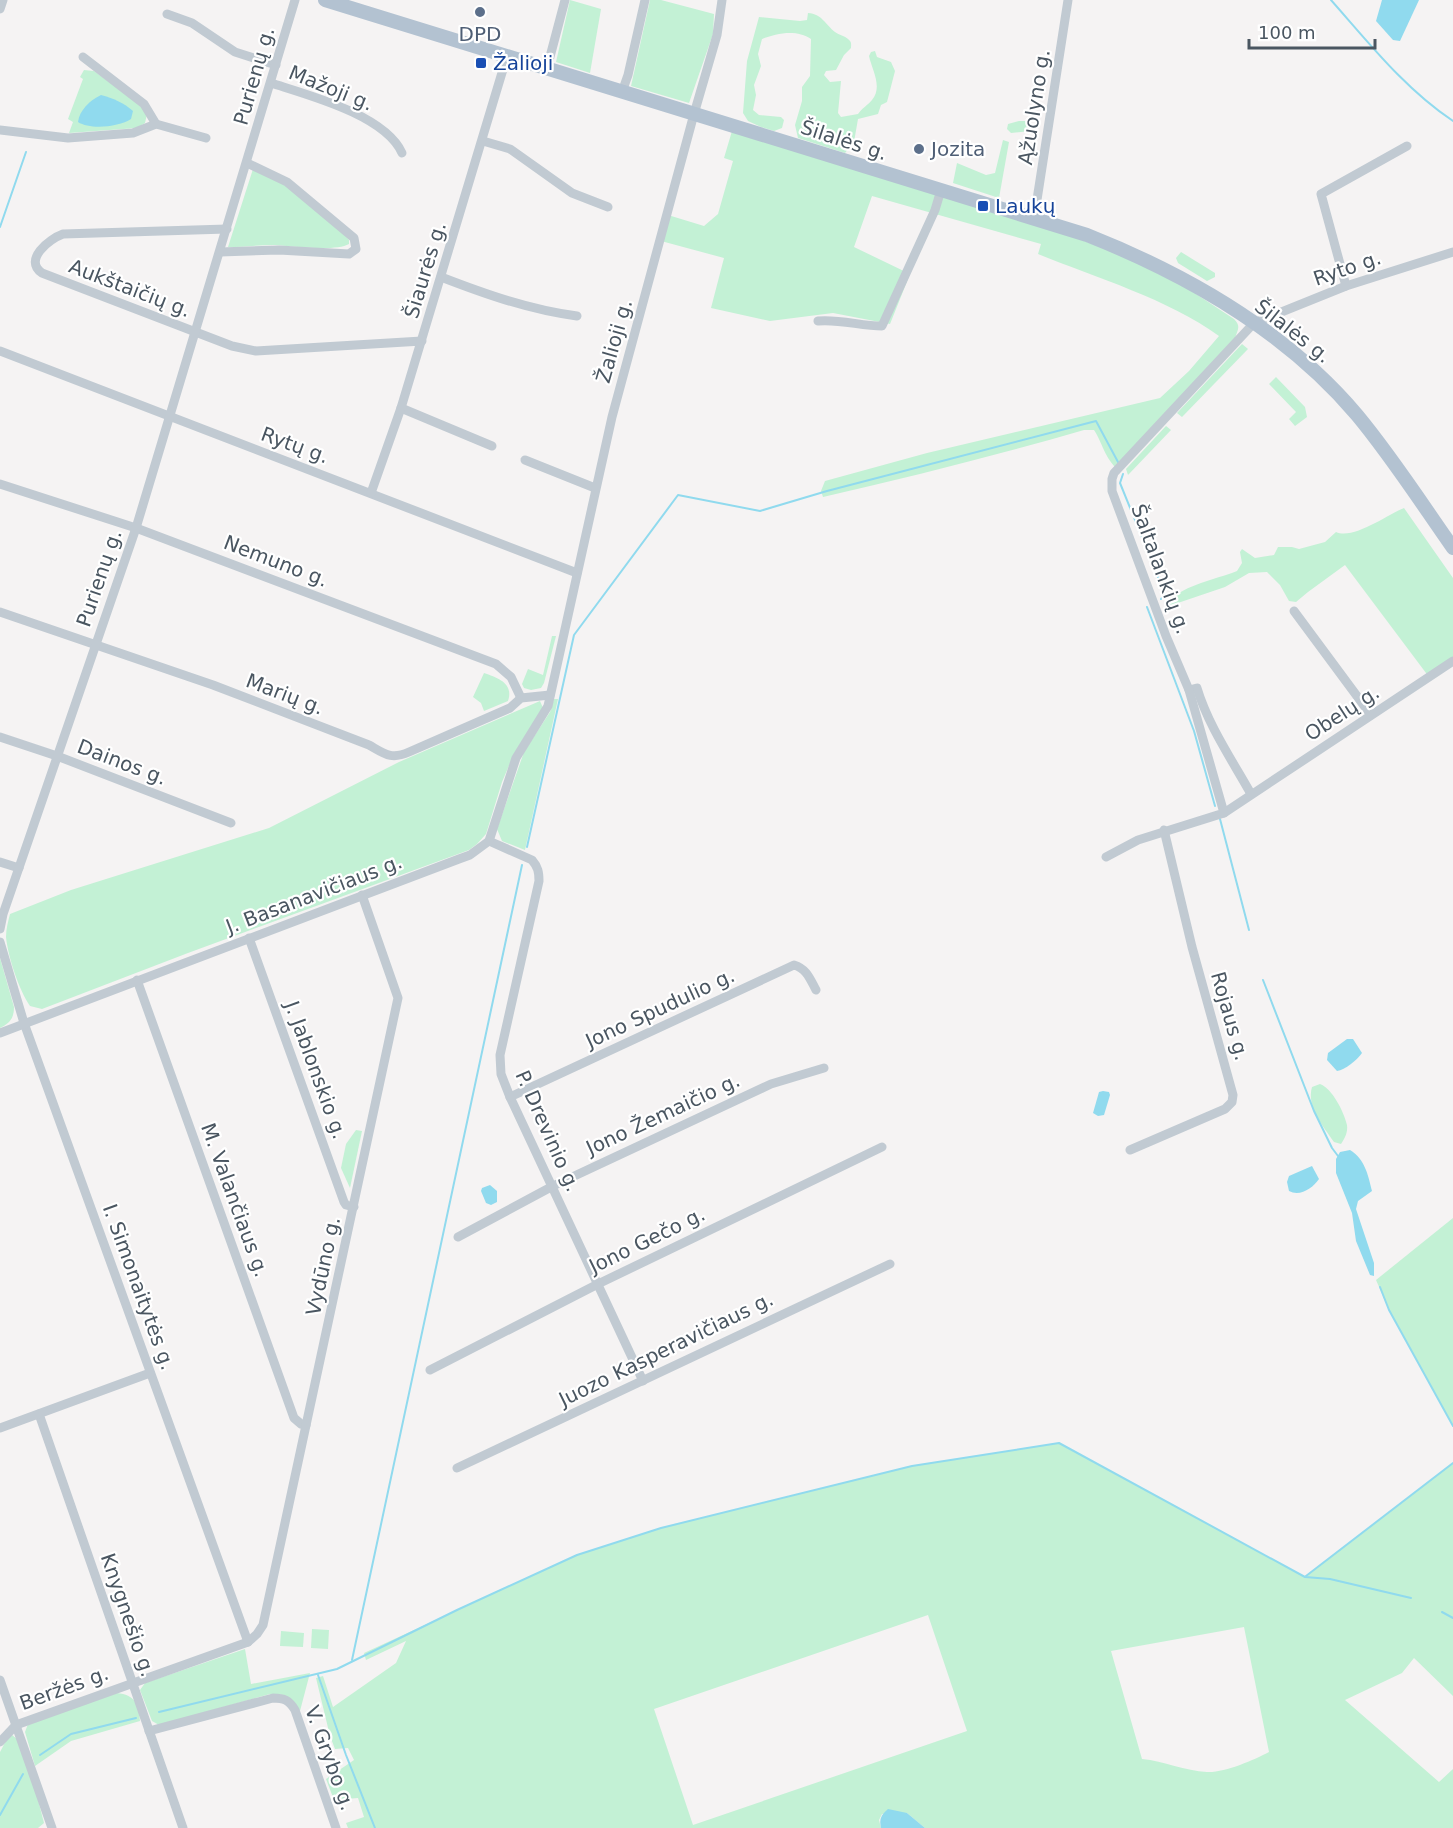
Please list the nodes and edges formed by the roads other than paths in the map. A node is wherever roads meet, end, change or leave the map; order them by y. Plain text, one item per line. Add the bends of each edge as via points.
1 (3, 0) edge
2 (295, 0) edge
3 (325, 0) edge
4 (565, 0) edge
5 (645, 0) edge
6 (722, 0) edge
7 (1068, 0) edge
8 (0, 9) edge
9 (167, 14) dead end
10 (507, 56) junction
11 (83, 57) dead end
12 (276, 65) junction
13 (547, 68) junction
14 (271, 83) junction
15 (622, 92) junction
16 (694, 114) junction
17 (156, 124) junction
18 (0, 130) edge
19 (206, 138) dead end
20 (483, 141) junction
21 (1407, 146) dead end
22 (402, 153) dead end
23 (247, 163) junction
24 (941, 190) junction
25 (608, 207) dead end
26 (1034, 219) junction
27 (227, 228) junction
28 (220, 252) junction
29 (1453, 252) edge
30 (441, 277) junction
31 (1346, 286) junction
32 (577, 316) dead end
33 (818, 321) dead end
34 (1254, 323) junction
35 (195, 332) junction
36 (422, 341) junction
37 (0, 351) edge
38 (401, 408) junction
39 (170, 418) junction
40 (492, 446) dead end
41 (525, 460) dead end
42 (0, 484) edge
43 (595, 488) junction
44 (371, 493) junction
45 (136, 528) junction
46 (1453, 548) edge
47 (578, 573) junction
48 (1294, 611) dead end
49 (0, 612) edge
50 (95, 644) junction
51 (1453, 661) edge
52 (1189, 690) junction
53 (550, 695) junction
54 (521, 698) junction
55 (1371, 715) junction
56 (0, 737) edge
57 (57, 756) junction
58 (1251, 794) junction
59 (1224, 813) junction
60 (231, 823) dead end
61 (1164, 830) junction
62 (489, 841) junction
63 (1106, 857) dead end
64 (0, 862) edge
65 (19, 868) junction
66 (363, 895) junction
67 (2, 913) edge
68 (0, 930) edge
69 (249, 938) junction
70 (0, 942) edge
71 (137, 980) junction
72 (816, 990) dead end
73 (24, 1023) junction
74 (0, 1033) edge
75 (824, 1068) dead end
76 (510, 1097) junction
77 (882, 1148) dead end
78 (1130, 1149) dead end
79 (553, 1186) junction
80 (354, 1208) junction
81 (458, 1237) dead end
82 (890, 1263) dead end
83 (598, 1284) junction
84 (430, 1370) dead end
85 (150, 1372) junction
86 (643, 1381) junction
87 (39, 1414) junction
88 (306, 1425) junction
89 (0, 1428) edge
90 (457, 1468) dead end
91 (248, 1642) junction
92 (0, 1680) edge
93 (132, 1683) junction
94 (16, 1725) junction
95 (149, 1731) junction
96 (0, 1742) edge
97 (50, 1827) edge
98 (183, 1828) edge
99 (336, 1828) edge

1 - 8 street
2 - 12 street, Purienų g.
3 - 10 main road, Šilalės g.
4 - 13 street
5 - 15 street
6 - 16 street, Žalioji g. via 717,35
7 - 26 street, Ąžuolyno g.
9 - 12 street via 192,23 236,52
10 - 13 main road, Šilalės g.
10 - 20 street, Šiaurės g.
11 - 17 street via 144,104
12 - 14 street, Purienų g.
13 - 15 main road, Šilalės g.
14 - 22 street, Mažoji g. via 361,117 387,135
14 - 23 street, Purienų g.
15 - 16 main road, Šilalės g.
16 - 24 main road, Šilalės g.
16 - 43 street, Žalioji g.
17 - 18 street via 133,133 68,138
17 - 19 street
20 - 25 street via 510,149 572,193
20 - 30 street, Šiaurės g.
21 - 31 street via 1321,194
23 - 27 street, Purienų g.
23 - 28 street via 302,193 354,238 356,249 349,254
24 - 26 main road, Šilalės g.
24 - 33 street via 882,326
26 - 34 main road, Šilalės g. via 1146,259
27 - 28 street, Purienų g.
27 - 35 street, Aukštaičių g. via 63,234 48,242 37,255 35,263 42,273
28 - 35 street, Purienų g.
29 - 31 street, Ryto g.
30 - 32 street via 522,305
30 - 36 street, Šiaurės g.
31 - 34 street, Ryto g.
34 - 46 main road, Šilalės g. via 1286,346 1356,415
34 - 52 street, Šaltalankių g. via 1112,479 1113,491
35 - 36 street, Aukštaičių g. via 256,351
35 - 39 street, Purienų g.
36 - 38 street, Šiaurės g.
37 - 39 street, Rytų g.
38 - 40 street
38 - 44 street, Šiaurės g.
39 - 44 street, Rytų g.
39 - 45 street, Purienų g.
41 - 43 street
42 - 45 street, Nemuno g.
43 - 47 street, Žalioji g.
44 - 47 street, Rytų g.
45 - 50 street, Purienų g.
45 - 54 street, Nemuno g. via 496,664 511,677
47 - 53 street, Žalioji g.
48 - 55 street
49 - 50 street, Marių g.
50 - 54 street, Marių g. via 369,745 389,756 398,757 510,708
50 - 57 street, Purienų g.
51 - 55 street, Obelų g.
52 - 58 street via 1197,688
52 - 59 street, Šaltalankių g.
53 - 54 street, Marių g.
53 - 62 street via 543,717 516,758
55 - 58 street, Obelų g.
56 - 57 street, Dainos g.
57 - 60 street, Dainos g.
57 - 65 street, Purienų g.
58 - 59 street, Obelų g.
59 - 61 street
61 - 63 street
61 - 78 street, Rojaus g. via 1233,1095 1225,1109
62 - 66 street, J. Basanavičiaus g. via 470,855
62 - 76 street, P. Drevinio g. via 532,860 539,874 500,1055 501,1074
64 - 65 street
65 - 67 street, Purienų g.
66 - 69 street, J. Basanavičiaus g.
66 - 80 street, Vydūno g. via 398,998
67 - 68 street
69 - 71 street, J. Basanavičiaus g.
69 - 80 street, J. Jablonskio g. via 344,1202
70 - 73 street, I. Simonaitytės g.
71 - 73 street, J. Basanavičiaus g.
71 - 88 street, M. Valančiaus g. via 294,1418
72 - 76 street, Jono Spudulio g. via 802,967 794,965
73 - 74 street, J. Basanavičiaus g.
73 - 85 street, I. Simonaitytės g.
75 - 79 street, Jono Žemaičio g. via 771,1083
76 - 79 street, P. Drevinio g.
77 - 83 street, Jono Gečo g.
79 - 81 street, Jono Žemaičio g.
79 - 83 street, P. Drevinio g.
80 - 88 street, Vydūno g.
82 - 86 street, Juozo Kasperavičiaus g.
83 - 84 street, Jono Gečo g.
83 - 86 street, P. Drevinio g.
85 - 87 street
85 - 91 street, I. Simonaitytės g.
86 - 90 street, Juozo Kasperavičiaus g.
87 - 89 street
87 - 93 street, Knygnešio g.
88 - 91 street, Vydūno g. via 263,1624
91 - 93 street, Beržės g.
92 - 94 street
93 - 94 street, Beržės g.
93 - 95 street, Knygnešio g.
94 - 96 street, Beržės g.
94 - 97 street
95 - 98 street, Knygnešio g.
95 - 99 street, V. Grybo g. via 273,1698 290,1702

